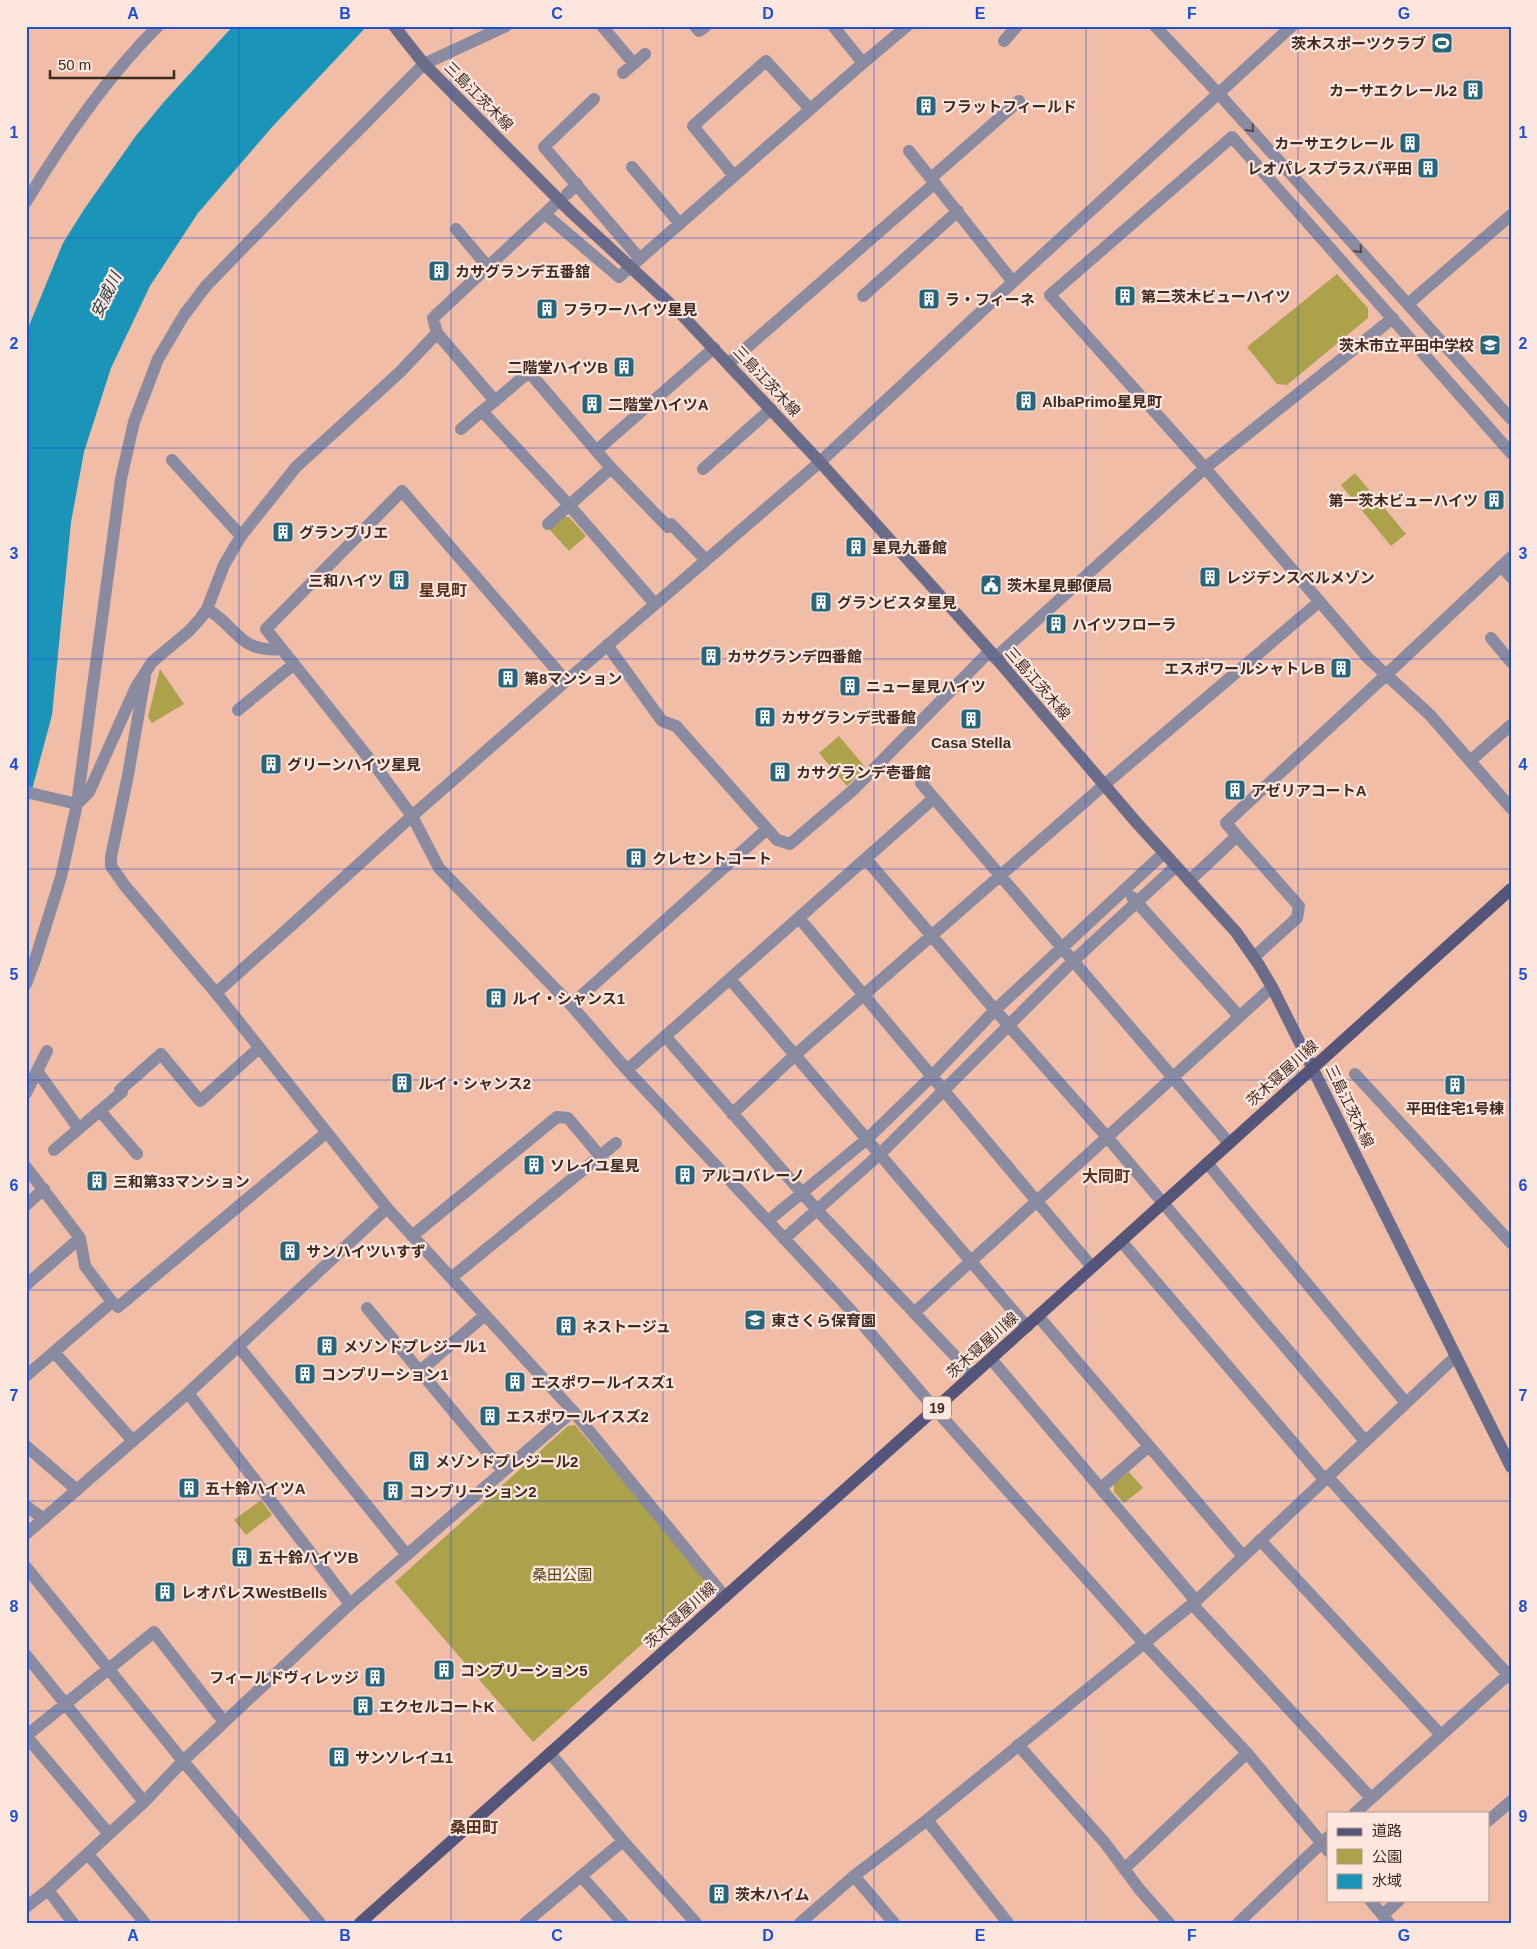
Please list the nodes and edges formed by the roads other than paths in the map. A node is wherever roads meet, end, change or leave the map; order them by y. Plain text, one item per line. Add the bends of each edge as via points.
1 (158, 26) edge
2 (394, 26) edge
3 (506, 26) edge
4 (602, 26) edge
5 (695, 26) edge
6 (706, 26) edge
7 (833, 26) edge
8 (907, 26) edge
9 (1017, 26) edge
10 (1155, 26) edge
11 (1292, 26) edge
12 (1004, 41) dead end
13 (645, 54) dead end
14 (420, 60) junction
15 (863, 63) junction
16 (634, 64) junction
17 (623, 73) dead end
18 (1218, 93) junction
19 (594, 99) dead end
20 (1019, 101) dead end
21 (810, 109) junction
22 (908, 151) dead end
23 (632, 166) dead end
24 (734, 176) junction
25 (933, 181) junction
26 (577, 184) junction
27 (566, 194) dead end
28 (26, 202) edge
29 (958, 211) junction
30 (1511, 215) edge
31 (680, 224) junction
32 (456, 229) dead end
33 (640, 259) junction
34 (488, 267) junction
35 (630, 268) junction
36 (1013, 282) junction
37 (863, 296) dead end
38 (1408, 304) junction
39 (1392, 318) junction
40 (438, 333) junction
41 (714, 348) junction
42 (729, 363) junction
43 (495, 400) junction
44 (771, 409) junction
45 (482, 411) junction
46 (1511, 419) edge
47 (461, 429) dead end
48 (597, 450) junction
49 (1511, 453) edge
50 (172, 460) dead end
51 (820, 462) junction
52 (611, 468) junction
53 (1205, 468) junction
54 (703, 469) dead end
55 (568, 505) junction
56 (548, 524) dead end
57 (241, 536) junction
58 (1511, 557) edge
59 (706, 560) junction
60 (1501, 566) junction
61 (1511, 577) edge
62 (1319, 602) junction
63 (655, 604) junction
64 (207, 609) junction
65 (1491, 638) dead end
66 (607, 645) junction
67 (282, 649) junction
68 (993, 654) junction
69 (1511, 662) edge
70 (294, 664) junction
71 (146, 672) junction
72 (1386, 675) junction
73 (566, 680) junction
74 (238, 710) dead end
75 (1511, 725) edge
76 (1470, 762) junction
77 (921, 783) dead end
78 (1104, 785) junction
79 (26, 792) edge
80 (934, 798) junction
81 (74, 803) junction
82 (1511, 808) edge
83 (412, 816) junction
84 (767, 829) junction
85 (1237, 836) junction
86 (1164, 853) junction
87 (866, 859) junction
88 (1176, 867) junction
89 (1000, 876) junction
90 (1189, 881) junction
91 (1125, 888) junction
92 (1511, 888) edge
93 (1137, 902) junction
94 (799, 918) junction
95 (931, 937) junction
96 (1061, 947) junction
97 (1254, 957) junction
98 (1073, 961) junction
99 (730, 979) junction
100 (26, 984) edge
101 (1272, 987) junction
102 (216, 993) junction
103 (865, 995) junction
104 (571, 1005) junction
105 (995, 1010) junction
106 (1239, 1016) junction
107 (1007, 1024) junction
108 (665, 1036) junction
109 (260, 1048) junction
110 (47, 1051) dead end
111 (795, 1055) junction
112 (1313, 1067) junction
113 (627, 1070) junction
114 (37, 1071) junction
115 (1355, 1074) dead end
116 (932, 1076) junction
117 (1172, 1077) junction
118 (943, 1089) junction
119 (26, 1093) edge
120 (100, 1111) junction
121 (732, 1114) junction
122 (79, 1128) junction
123 (326, 1133) junction
124 (1107, 1137) junction
125 (867, 1139) junction
126 (616, 1143) dead end
127 (1229, 1143) junction
128 (54, 1150) dead end
129 (137, 1154) dead end
130 (880, 1154) junction
131 (600, 1156) junction
132 (1207, 1163) junction
133 (26, 1167) edge
134 (44, 1189) junction
135 (802, 1193) junction
136 (1037, 1201) junction
137 (1163, 1203) junction
138 (26, 1205) edge
139 (387, 1208) junction
140 (817, 1210) junction
141 (768, 1222) junction
142 (412, 1236) junction
143 (80, 1238) junction
144 (784, 1239) junction
145 (1121, 1241) junction
146 (1511, 1243) edge
147 (970, 1261) junction
148 (1092, 1267) junction
149 (451, 1278) junction
150 (26, 1285) edge
151 (112, 1302) junction
152 (368, 1308) dead end
153 (914, 1313) junction
154 (485, 1315) junction
155 (1038, 1316) junction
156 (1026, 1327) junction
157 (238, 1346) junction
158 (54, 1352) junction
159 (1455, 1357) junction
160 (991, 1359) junction
161 (420, 1371) junction
162 (26, 1376) edge
163 (973, 1376) junction
164 (188, 1392) junction
165 (1406, 1403) junction
166 (936, 1410) junction
167 (573, 1411) junction
168 (133, 1441) junction
169 (1365, 1441) junction
170 (26, 1446) edge
171 (1149, 1446) junction
172 (1511, 1467) edge
173 (503, 1471) junction
174 (1325, 1478) junction
175 (1100, 1488) junction
176 (77, 1490) junction
177 (26, 1506) edge
178 (44, 1519) junction
179 (26, 1534) edge
180 (1260, 1540) junction
181 (407, 1555) junction
182 (1243, 1556) junction
183 (26, 1567) edge
184 (725, 1597) junction
185 (1194, 1602) junction
186 (350, 1604) junction
187 (1144, 1643) junction
188 (26, 1655) edge
189 (108, 1668) junction
190 (1510, 1675) edge
191 (66, 1704) junction
192 (224, 1722) junction
193 (1441, 1735) junction
194 (1018, 1745) junction
195 (550, 1753) junction
196 (1247, 1753) junction
197 (183, 1761) junction
198 (1371, 1798) junction
199 (1511, 1801) edge
200 (144, 1802) junction
201 (1356, 1812) edge
202 (1490, 1819) edge
203 (927, 1820) junction
204 (109, 1834) junction
205 (623, 1841) junction
206 (1326, 1844) edge
207 (88, 1854) junction
208 (1124, 1869) junction
209 (581, 1876) junction
210 (854, 1876) junction
211 (48, 1890) junction
212 (1372, 1902) edge
213 (1399, 1902) edge
214 (26, 1907) edge
215 (1386, 1919) edge
216 (73, 1923) edge
217 (145, 1923) edge
218 (320, 1923) edge
219 (360, 1923) edge
220 (526, 1923) edge
221 (623, 1923) edge
222 (696, 1923) edge
223 (800, 1923) edge
224 (894, 1923) edge
225 (1008, 1923) edge
226 (1168, 1923) edge
227 (1238, 1923) edge

1 - 28 street via 104,88 58,149
2 - 14 main road, 三島江茨木線
3 - 14 street
4 - 16 street
5 - 6 street via 699,31
7 - 15 street
8 - 15 street
9 - 12 street
10 - 18 street
11 - 18 street
13 - 16 street
14 - 35 main road, 三島江茨木線
14 - 81 street via 206,286 158,359 134,422 121,480
15 - 21 street
16 - 17 street
18 - 36 street
18 -> 38 street
19 - 26 street via 544,147
20 - 25 street
21 - 24 street
21 - 24 street via 766,61 692,126
22 - 25 street
23 - 31 street
24 - 31 street
25 - 29 street
25 - 42 street
26 - 27 street
26 - 33 street
29 - 36 street
29 - 37 street
30 - 38 street
31 - 33 street
32 - 34 street
33 - 35 street
34 - 35 street via 549,210 619,277
34 - 40 street via 433,318
35 - 41 main road, 三島江茨木線
36 - 51 street
38 - 46 street
39 - 49 street
39 - 53 street
39 - 53 street via 1232,137 1050,295
40 - 43 street
40 - 57 street via 296,468
41 - 42 main road, 三島江茨木線
41 - 48 street
42 - 44 main road, 三島江茨木線
43 - 45 street
43 - 48 street via 529,372
44 - 51 main road, 三島江茨木線
44 - 54 street
45 - 47 street
45 - 55 street
48 - 52 street
50 - 57 street
51 - 59 street
51 - 68 main road, 三島江茨木線
52 - 55 street
52 - 59 street via 668,527 671,524
53 - 62 street
53 - 68 street
55 - 56 street
55 - 63 street
57 - 64 street via 224,565
58 - 60 street
59 - 63 street
60 - 61 street
60 - 72 street
62 - 72 street
62 - 78 street
63 - 66 street
64 - 67 street via 251,646 266,650
64 - 71 street via 189,631 152,662
65 - 69 street
66 - 73 street
66 - 84 street via 662,720 676,726
67 - 70 street
67 - 73 street via 266,629 402,491
68 - 78 main road, 三島江茨木線
68 - 84 street via 852,791 790,844 777,840
70 - 74 street
70 - 83 street
71 - 81 street via 136,687 90,792
71 - 102 street via 111,857 112,866 125,886
72 - 76 street via 1430,715
72 - 85 street via 1226,822
73 - 83 street
75 - 76 street
76 - 82 street
77 - 80 street
78 - 86 main road, 三島江茨木線
78 - 89 street
79 - 81 street
80 - 87 street
80 - 89 street
81 - 100 street via 60,877
83 - 102 street
83 - 104 street via 439,868
84 - 104 street
85 - 90 street
85 - 97 street via 1299,906 1297,918
86 - 88 main road, 三島江茨木線
86 - 91 street
87 - 94 street
87 - 95 street
88 - 90 main road, 三島江茨木線
88 - 93 street
89 - 95 street
89 - 96 street
90 - 97 main road, 三島江茨木線 via 1236,932
91 - 93 street
91 - 96 street
92 - 112 main road, 茨木寝屋川線 / 19
93 - 98 street
93 - 106 street
94 - 99 street
94 - 103 street
95 - 103 street
95 - 105 street
96 - 98 street
96 - 105 street
97 - 101 main road, 三島江茨木線
98 - 107 street
98 - 117 street
99 - 108 street
99 - 111 street
101 - 106 street
101 - 112 main road, 三島江茨木線
102 - 109 street
103 - 111 street
103 - 116 street
104 - 113 street
105 - 107 street
105 - 116 street
106 - 117 street
107 - 118 street
107 - 124 street
108 - 113 street
108 - 121 street
109 - 120 street via 200,1101 161,1054
109 - 123 street
110 - 114 street
111 - 121 street
111 - 125 street
112 - 127 main road, 茨木寝屋川線 / 19
112 - 159 main road, 三島江茨木線
113 - 141 street
114 - 119 street
114 - 122 street
115 - 146 street
116 - 118 street
116 - 125 street
117 - 124 street
117 - 127 street
118 - 130 street
118 - 136 street
120 - 122 street
120 - 129 street
121 - 135 street
122 - 128 street
123 - 139 street
123 - 151 street via 118,1307
124 - 136 street
124 - 137 street
125 - 130 street
125 - 135 street
126 - 131 street
127 - 132 main road, 茨木寝屋川線 / 19
130 - 140 street
130 - 147 street
131 - 142 street via 568,1118 558,1117
131 - 149 street
132 - 137 main road, 茨木寝屋川線 / 19
132 - 165 street
133 - 134 street
134 - 138 street
134 - 143 street
135 - 140 street
135 - 141 street
136 - 147 street
136 - 148 street
137 - 145 main road, 茨木寝屋川線 / 19
137 - 169 street
139 - 142 street
139 - 157 street
140 - 144 street
140 - 153 street
141 - 144 street
142 - 149 street
143 - 150 street
143 - 151 street via 85,1266
144 - 166 street via 847,1306
145 - 148 main road, 茨木寝屋川線 / 19
145 - 174 street
147 - 153 street
147 - 156 street
148 - 155 main road, 茨木寝屋川線 / 19
149 - 154 street
151 - 158 street
152 - 161 street
153 - 163 street
154 - 161 street
154 - 167 street
155 - 156 main road, 茨木寝屋川線 / 19
155 - 171 street
156 - 160 main road, 茨木寝屋川線 / 19
157 - 164 street
157 - 181 street
158 - 162 street
158 - 168 street
159 - 165 street
159 - 172 main road, 三島江茨木線
160 - 163 main road, 茨木寝屋川線 / 19
160 - 175 street
161 - 173 street
163 - 166 main road, 茨木寝屋川線 / 19
164 - 168 street
164 - 186 street
165 - 169 street
166 - 184 main road, 茨木寝屋川線 / 19
166 - 187 street
167 - 173 street
167 - 184 street
168 - 176 street
169 - 174 street
170 - 176 street
171 - 175 street
171 - 182 street
173 - 181 street
174 - 180 street
174 - 190 street
175 - 185 street
176 - 178 street
177 - 178 street
178 - 179 street
180 - 182 street
180 - 193 street
181 - 186 street
182 - 185 street
183 - 189 street
184 - 195 main road, 茨木寝屋川線 / 19
185 - 187 street
185 - 198 street
186 - 192 street
187 - 194 street
187 - 196 street
188 - 191 street
189 - 191 street
189 - 192 street via 154,1632
189 - 197 street
190 - 193 street
191 - 200 street
191 - 204 street via 26,1736
192 - 197 street
193 - 198 street
194 - 203 street
194 - 208 street
195 - 205 street
195 - 219 main road, 茨木寝屋川線 / 19
196 - 206 street
196 - 208 street
197 - 200 street
197 - 218 street
198 - 201 street
199 - 202 street
200 - 204 street
203 - 210 street
203 - 225 street
204 - 207 street
205 - 209 street
205 - 222 street
206 - 227 street
207 - 211 street
207 - 217 street
208 - 226 street
209 - 220 street
209 - 221 street
210 - 223 street
210 - 224 street
211 - 214 street
211 - 216 street
212 - 215 street
213 - 215 street

